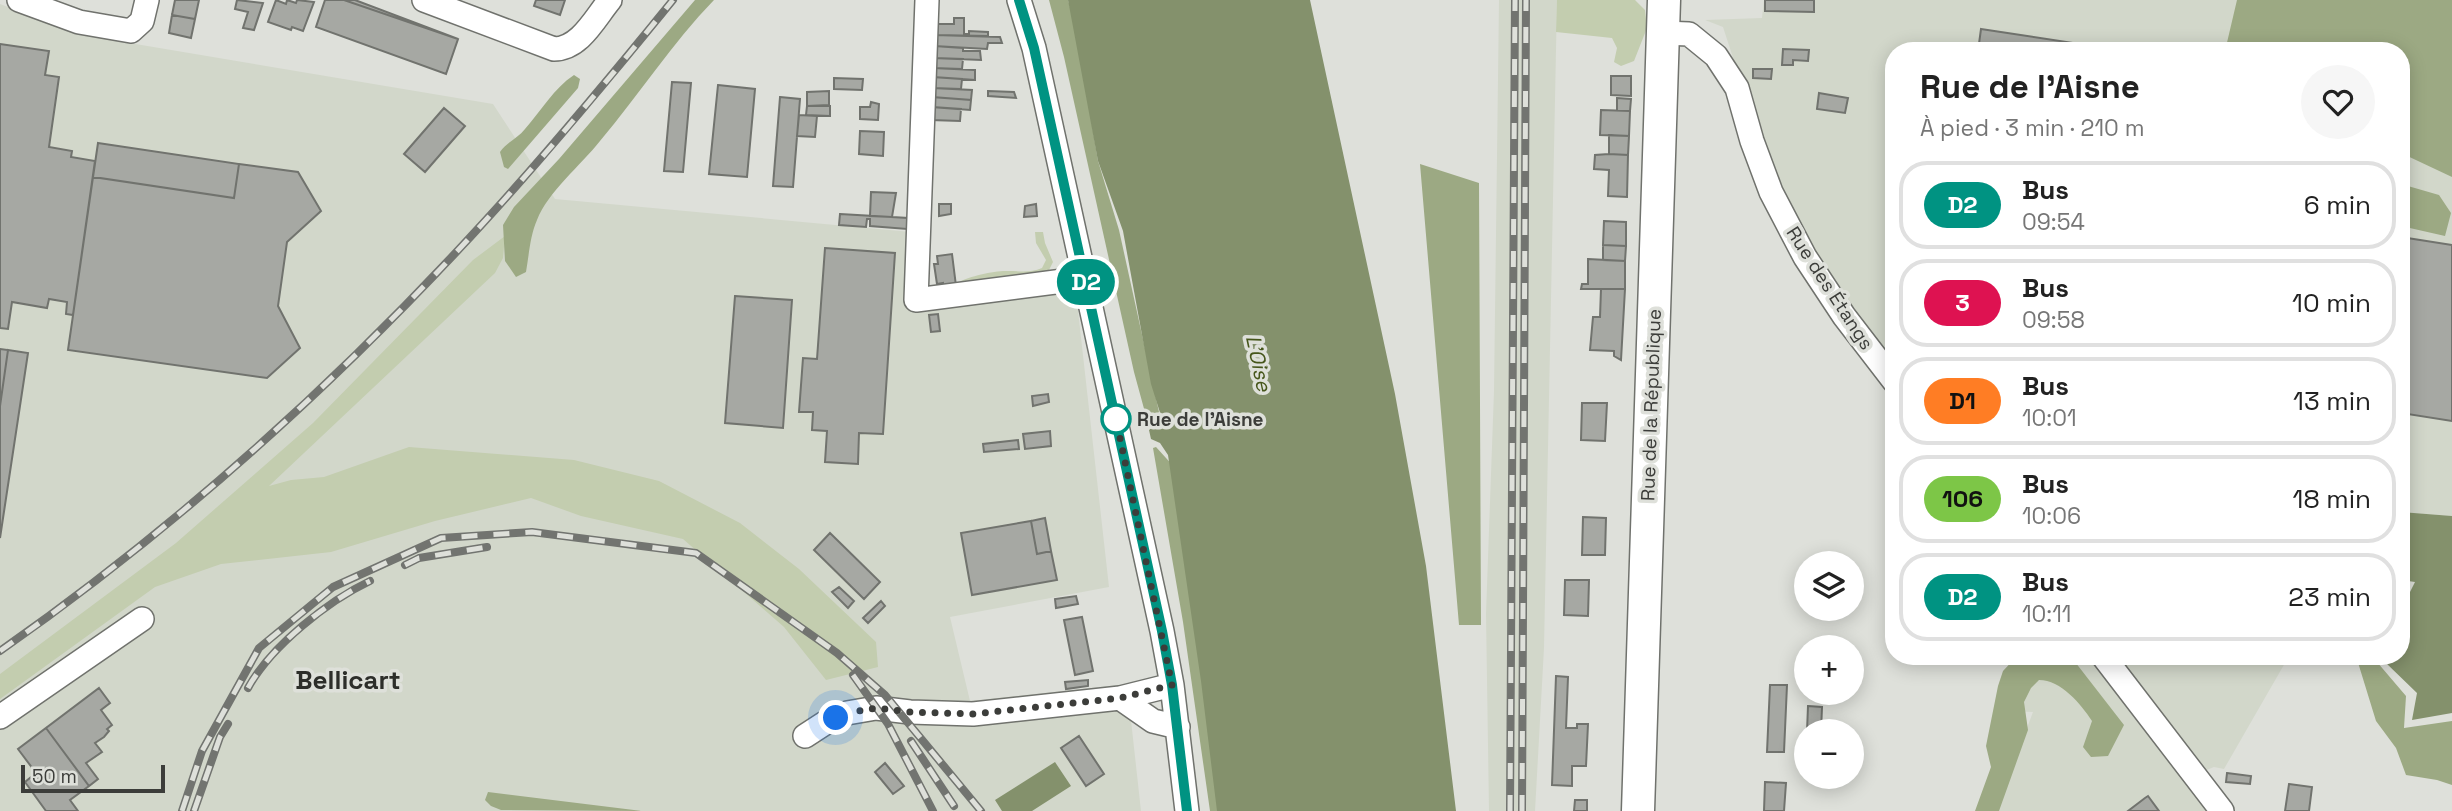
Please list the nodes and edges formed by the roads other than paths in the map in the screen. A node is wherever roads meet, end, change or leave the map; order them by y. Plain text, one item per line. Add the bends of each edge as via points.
1 (19, 0) edge
2 (147, 0) edge
3 (424, 0) edge
4 (610, 0) edge
5 (927, 0) edge
6 (1019, 0) edge
7 (1664, 0) edge
8 (1663, 33) junction
9 (1086, 278) junction
10 (1885, 368) edge
11 (142, 619) dead end
12 (2110, 665) edge
13 (1172, 685) junction
14 (1120, 698) junction
15 (0, 718) edge
16 (1178, 727) junction
17 (805, 736) dead end
18 (1188, 811) edge
19 (1638, 811) edge
20 (2221, 811) edge

1 - 2 street via 79,22 131,31 142,21
3 - 4 street via 554,49 577,41
5 - 9 street via 916,300
6 - 9 street
7 - 8 main road, Rue de la République
8 - 10 street, Rue des Étangs via 1689,34 1716,56 1737,88 1771,192 1805,257
8 - 19 main road, Rue de la République
9 - 13 street
11 - 15 street
12 - 20 street
13 - 14 street
13 - 16 street
14 - 16 street via 1153,721
14 - 17 street via 973,714 876,708 847,713
16 - 18 street

